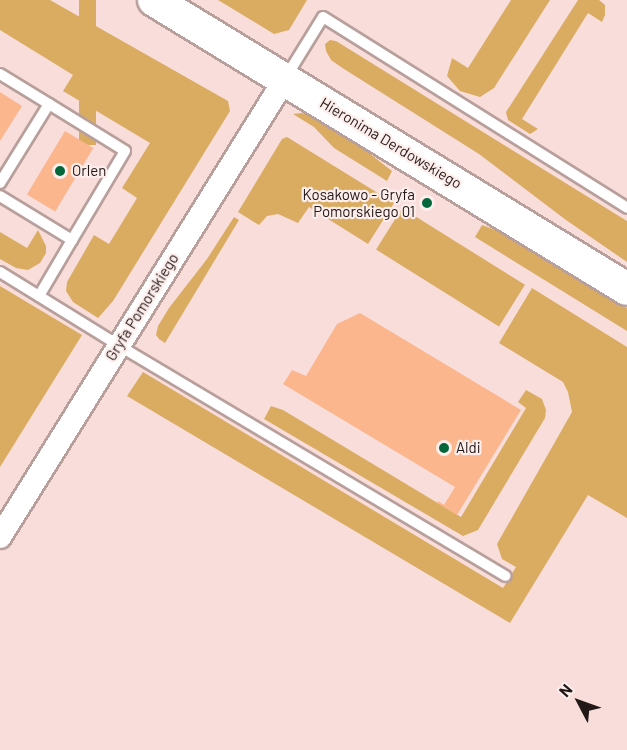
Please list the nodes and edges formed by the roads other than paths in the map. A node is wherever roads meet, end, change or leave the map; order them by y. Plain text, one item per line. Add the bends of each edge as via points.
1 (153, 0) edge
2 (0, 74) edge
3 (285, 79) junction
4 (49, 104) junction
5 (0, 183) edge
6 (0, 196) edge
7 (627, 208) edge
8 (72, 240) junction
9 (0, 272) edge
10 (627, 289) edge
11 (39, 296) junction
12 (118, 345) junction
13 (0, 537) edge
14 (505, 576) dead end

1 - 3 main road, Hieronima Derdowskiego
2 - 4 lane
3 - 7 lane via 323,17
3 - 10 main road, Hieronima Derdowskiego
3 - 12 street, Gryfa Pomorskiego
4 - 5 lane
4 - 8 lane via 125,151
6 - 8 lane
8 - 11 lane
9 - 11 lane
11 - 12 lane
12 - 13 street, Gryfa Pomorskiego
12 - 14 lane

